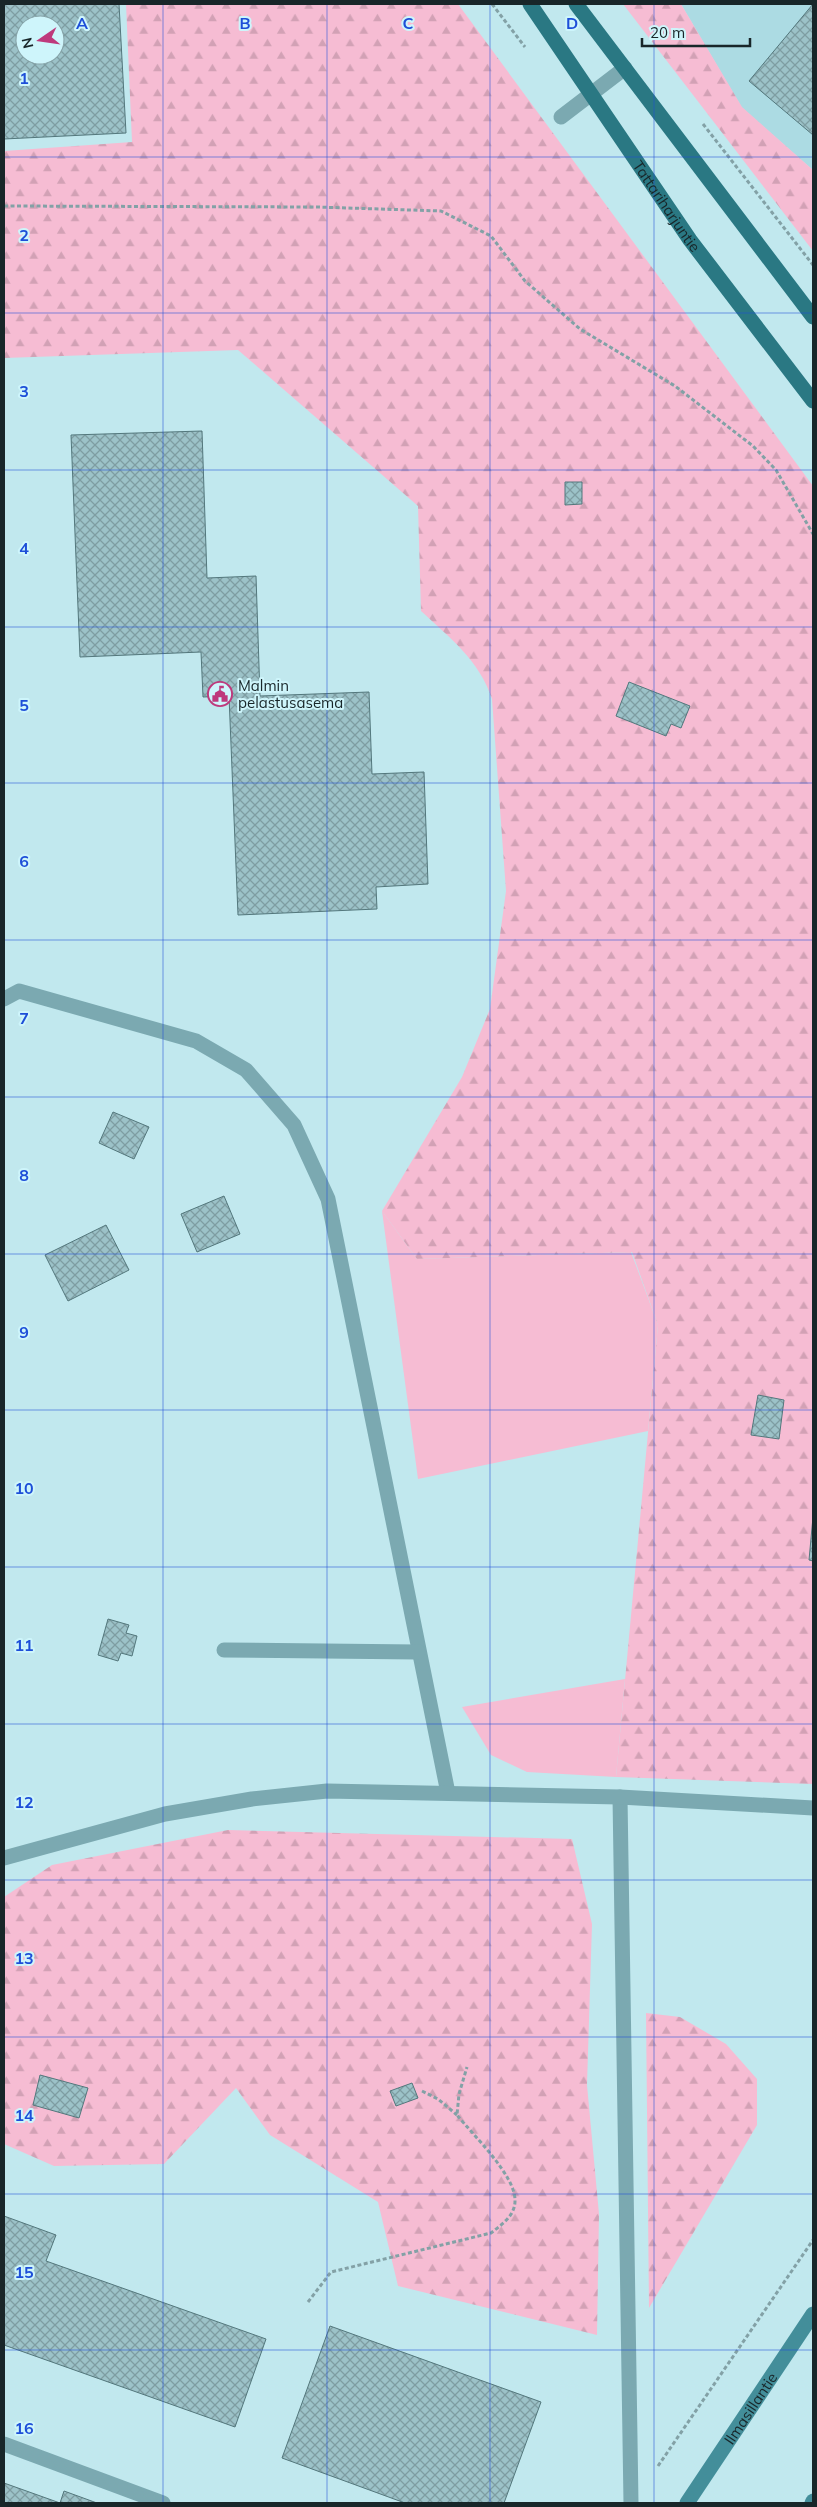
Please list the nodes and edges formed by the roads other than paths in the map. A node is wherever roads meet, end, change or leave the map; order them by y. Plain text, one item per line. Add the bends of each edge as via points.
1 (530, 4) edge
2 (576, 4) edge
3 (626, 68) junction
4 (591, 95) junction
5 (561, 116) dead end
6 (813, 317) edge
7 (813, 401) edge
8 (4, 999) edge
9 (224, 1650) dead end
10 (418, 1652) junction
11 (448, 1793) junction
12 (620, 1797) junction
13 (813, 1808) edge
14 (4, 1858) edge
15 (813, 2314) edge
16 (4, 2444) edge
17 (162, 2503) edge
18 (631, 2503) edge
19 (687, 2503) edge

1 - 4 main road, Tattariharjuntie
2 - 3 main road
3 - 4 street
3 - 6 main road
4 - 5 street
4 - 7 main road, Tattariharjuntie via 690,240
8 - 10 street via 18,991 196,1041 246,1070 294,1125 328,1199
9 - 10 street
10 - 11 street
11 - 12 street
11 - 14 street via 327,1792 252,1799 165,1814
12 - 13 street
12 - 18 street
15 - 19 main road, Ilmasillantie
16 - 17 street

